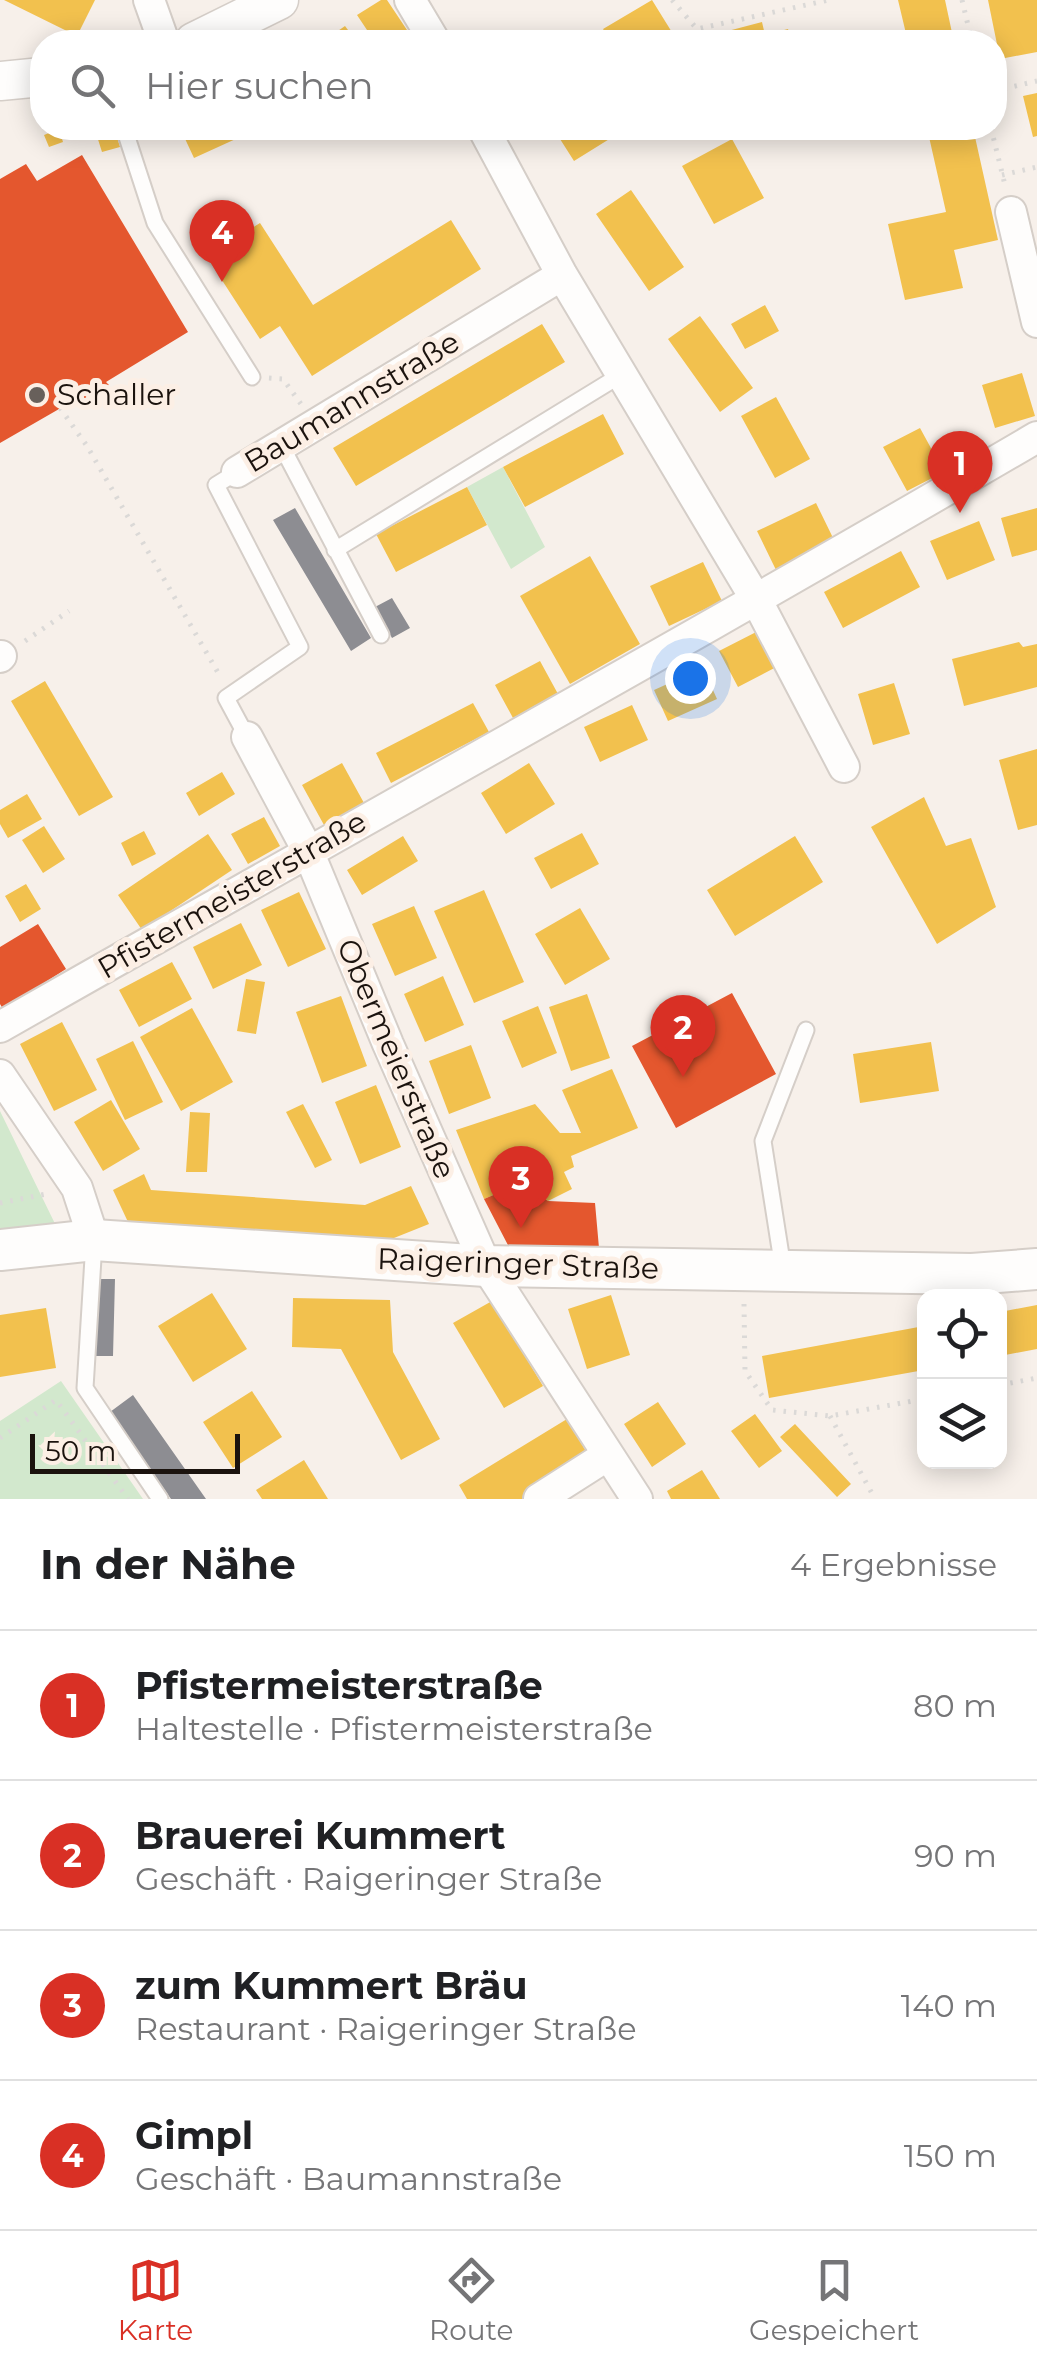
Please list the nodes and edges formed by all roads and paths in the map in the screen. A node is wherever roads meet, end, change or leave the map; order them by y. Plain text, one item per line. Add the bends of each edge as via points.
1 (150, 0) edge
2 (278, 0) edge
3 (410, 0) edge
4 (672, 0) edge
5 (829, 0) edge
6 (962, 0) edge
7 (160, 30) edge
8 (218, 30) edge
9 (428, 30) edge
10 (969, 30) edge
11 (30, 77) edge
12 (0, 81) edge
13 (1037, 81) edge
14 (1007, 88) edge
15 (128, 140) edge
16 (489, 140) edge
17 (995, 140) edge
18 (1037, 168) edge
19 (1002, 175) junction
20 (1011, 212) joint
21 (562, 275) junction
22 (1037, 322) edge
23 (624, 373) junction
24 (252, 377) joint
25 (60, 408) dead end
26 (314, 423) junction
27 (1037, 437) edge
28 (280, 443) junction
29 (236, 472) joint
30 (335, 550) junction
31 (757, 601) junction
32 (69, 611) dead end
33 (380, 635) dead end
34 (1, 657) edge
35 (226, 698) junction
36 (247, 737) joint
37 (844, 766) dead end
38 (308, 851) junction
39 (0, 1027) edge
40 (806, 1030) dead end
41 (0, 1075) edge
42 (77, 1188) junction
43 (0, 1203) edge
44 (94, 1240) junction
45 (0, 1250) edge
46 (486, 1266) junction
47 (1037, 1269) edge
48 (744, 1271) junction
49 (784, 1272) junction
50 (1037, 1378) edge
51 (1007, 1384) edge
52 (917, 1400) edge
53 (830, 1416) junction
54 (0, 1438) edge
55 (608, 1455) junction
56 (128, 1499) edge
57 (160, 1499) edge
58 (538, 1499) edge
59 (637, 1499) edge
60 (875, 1499) edge

1 - 7 street
2 - 8 street
3 - 9 street
4 - 5 path via 697,29
6 - 10 path
11 - 12 street
13 - 14 path
15 - 24 lane via 155,223
16 - 21 street
17 - 19 path
18 - 19 path
19 - 20 path
20 - 22 street
21 - 23 street
21 - 26 street, Baumannstraße
23 - 30 lane
23 - 31 street
24 - 26 path via 283,380
25 - 35 path via 218,671
26 - 28 street, Baumannstraße
27 - 31 street, Pfistermeisterstraße
28 - 29 street, Baumannstraße
28 - 30 lane
29 - 35 lane, Baumannstraße via 216,485 300,647
30 - 33 lane
31 - 37 street
31 - 38 street, Pfistermeisterstraße
32 - 34 path
35 - 36 lane
36 - 38 street
38 - 39 street, Pfistermeisterstraße
38 - 46 street, Obermeierstraße
40 - 49 lane via 763,1141
41 - 42 street
42 - 43 path
42 - 44 street
44 - 45 main road, Raigeringer Straße
44 - 46 main road, Raigeringer Straße
44 - 57 lane via 84,1388
46 - 48 main road, Raigeringer Straße
46 - 55 street, Obermeierstraße
47 - 49 main road, Raigeringer Straße
48 - 49 main road, Raigeringer Straße
48 - 53 path via 745,1371 772,1410
50 - 51 path
52 - 53 path
53 - 60 path
54 - 56 path via 56,1400
55 - 58 street
55 - 59 street, Obermeierstraße

